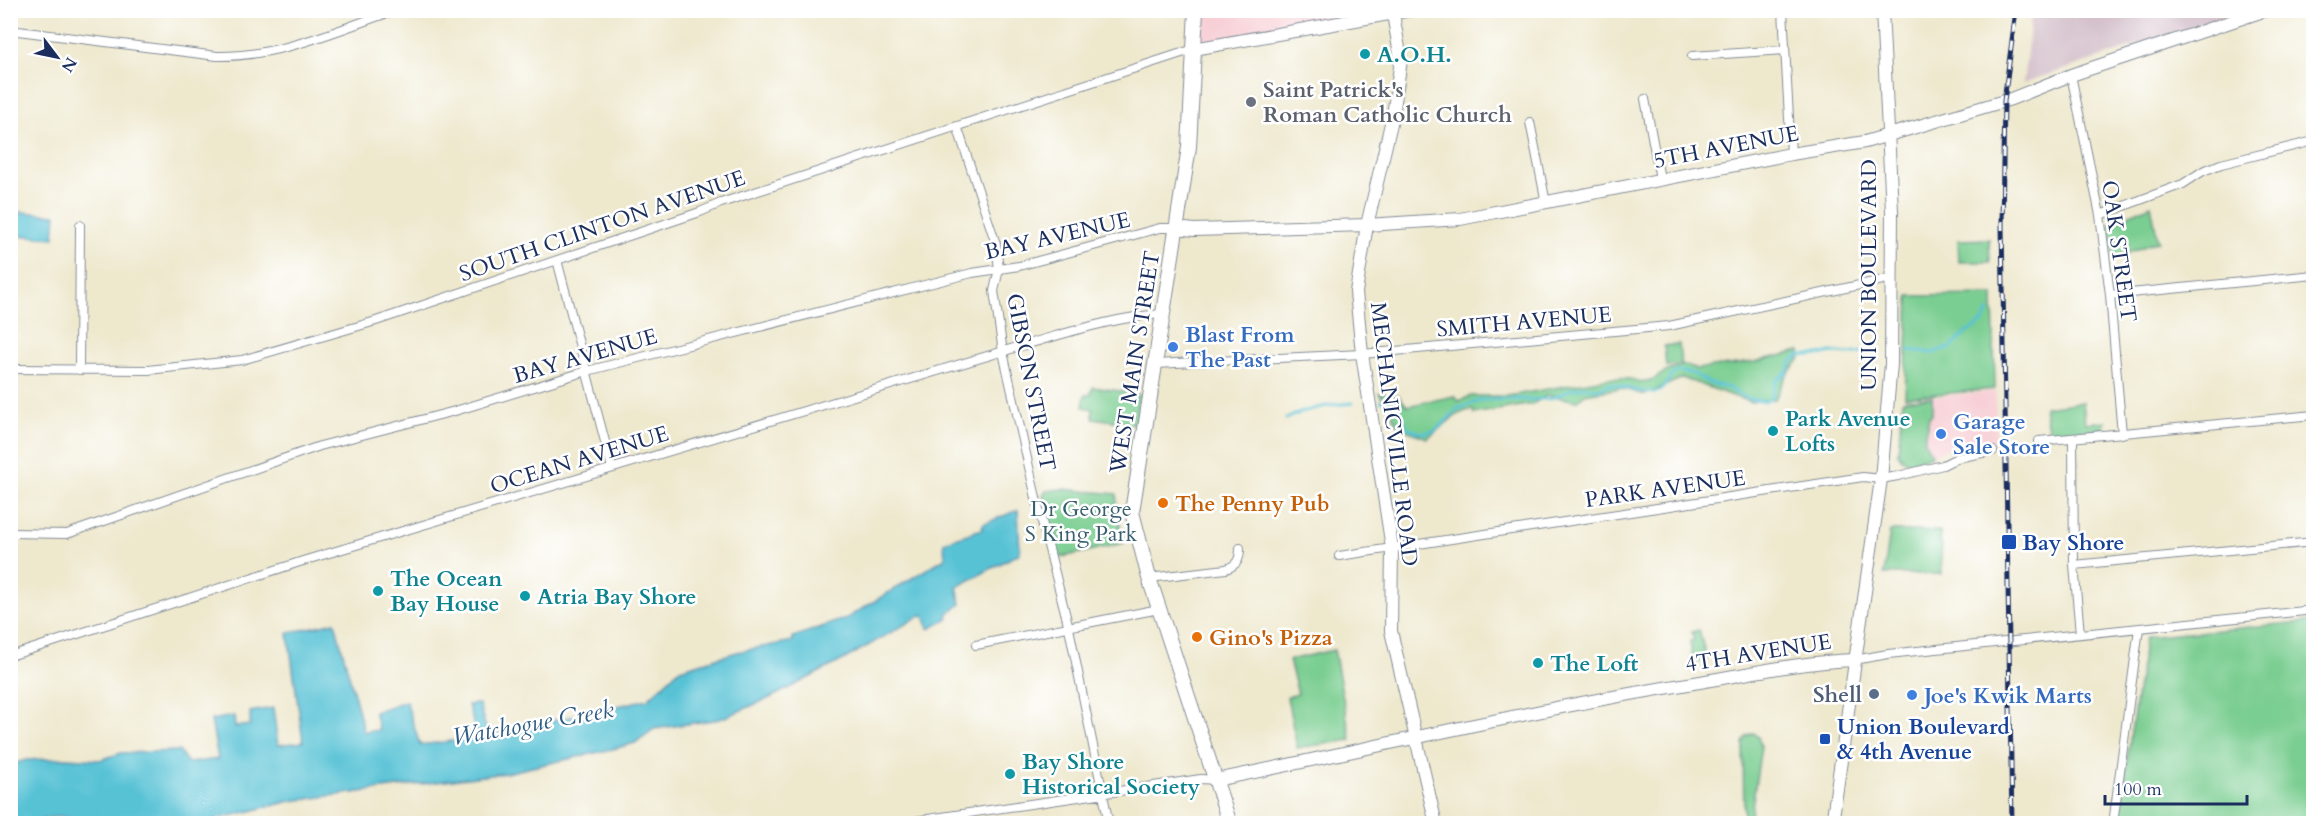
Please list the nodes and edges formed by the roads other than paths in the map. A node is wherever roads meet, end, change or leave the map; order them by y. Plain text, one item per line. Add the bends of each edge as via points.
1 (396, 10) edge
2 (1196, 10) edge
3 (1411, 10) edge
4 (1783, 10) edge
5 (1882, 10) edge
6 (2266, 10) edge
7 (1393, 14) junction
8 (10, 30) edge
9 (1194, 49) junction
10 (1785, 50) junction
11 (1692, 56) dead end
12 (2071, 75) junction
13 (1645, 99) dead end
14 (1530, 122) dead end
15 (957, 126) junction
16 (1889, 135) junction
17 (2313, 141) edge
18 (1791, 154) junction
19 (1660, 179) junction
20 (1546, 203) junction
21 (2100, 215) junction
22 (80, 225) dead end
23 (1367, 225) junction
24 (1177, 228) junction
25 (557, 260) junction
26 (999, 269) junction
27 (2313, 275) edge
28 (1892, 279) junction
29 (2110, 295) junction
30 (1162, 315) junction
31 (1003, 352) junction
32 (1362, 354) junction
33 (1155, 364) junction
34 (10, 369) edge
35 (79, 370) junction
36 (588, 371) junction
37 (2313, 415) edge
38 (2122, 434) junction
39 (2073, 438) junction
40 (2039, 441) dead end
41 (1993, 451) dead end
42 (612, 468) junction
43 (1881, 479) junction
44 (10, 533) edge
45 (2313, 542) edge
46 (1240, 548) dead end
47 (1392, 548) junction
48 (1339, 556) dead end
49 (2074, 565) junction
50 (1149, 578) junction
51 (1159, 609) junction
52 (2313, 610) edge
53 (1069, 628) junction
54 (2139, 628) junction
55 (2080, 634) junction
56 (976, 645) dead end
57 (10, 656) edge
58 (1854, 660) junction
59 (1416, 739) junction
60 (1216, 780) junction
61 (1105, 793) junction
62 (894, 824) edge
63 (1109, 824) edge
64 (1230, 824) edge
65 (1436, 824) edge
66 (1832, 824) edge
67 (2113, 824) edge

1 - 8 street via 297,45 238,56
2 - 9 main road, WEST MAIN STREET
3 - 7 main road
4 - 10 street
5 - 16 main road, UNION BOULEVARD
6 - 12 main road, 5TH AVENUE
7 - 9 main road
7 - 23 main road, MECHANICVILLE ROAD via 1401,60 1393,115
9 - 15 street, SOUTH CLINTON AVENUE
9 - 24 main road, WEST MAIN STREET via 1189,147
10 - 11 street
10 - 18 street
12 - 16 main road, 5TH AVENUE via 2011,99
12 - 21 street, OAK STREET
13 - 19 street
14 - 20 street
15 - 25 street, SOUTH CLINTON AVENUE
15 - 26 street, GIBSON STREET via 996,244
16 - 18 main road, 5TH AVENUE
16 - 28 main road, UNION BOULEVARD
17 - 21 street via 2221,164 2183,184
18 - 19 main road, 5TH AVENUE
19 - 20 main road, 5TH AVENUE
20 - 23 main road, 5TH AVENUE via 1460,219
21 - 29 street, OAK STREET
22 - 35 street
23 - 24 main road, 5TH AVENUE
23 - 32 main road, MECHANICVILLE ROAD via 1356,292
24 - 26 street, BAY AVENUE via 1160,228
24 - 30 main road, WEST MAIN STREET
25 - 35 street, SOUTH CLINTON AVENUE via 376,321 242,360 148,370
25 - 36 street
26 - 31 street, GIBSON STREET via 994,291
26 - 36 street, BAY AVENUE
27 - 29 street
28 - 32 street, SMITH AVENUE via 1669,326
28 - 43 main road, UNION BOULEVARD via 1891,364
29 - 38 street, OAK STREET
30 - 31 street, OCEAN AVENUE via 1095,324
30 - 33 main road, WEST MAIN STREET
31 - 42 street, OCEAN AVENUE
31 - 53 street, GIBSON STREET
32 - 33 street, SMITH AVENUE
32 - 47 main road, MECHANICVILLE ROAD
33 - 50 main road, WEST MAIN STREET via 1132,512
34 - 35 street, SOUTH CLINTON AVENUE
36 - 42 street
36 - 44 street, BAY AVENUE via 320,446 67,534
37 - 38 street
38 - 39 street
39 - 40 street
39 - 49 street
41 - 43 street, PARK AVENUE
42 - 57 street, OCEAN AVENUE via 306,560
43 - 47 street, PARK AVENUE via 1852,479
43 - 58 main road, UNION BOULEVARD
45 - 49 street
46 - 50 street via 1235,565 1226,569
47 - 48 street, PARK AVENUE
47 - 59 main road, MECHANICVILLE ROAD via 1391,631
49 - 55 street
50 - 51 main road, WEST MAIN STREET
51 - 53 street
51 - 60 main road, WEST MAIN STREET
52 - 54 street, 4TH AVENUE
53 - 56 street
53 - 61 street, GIBSON STREET
54 - 55 street, 4TH AVENUE
54 - 67 street
55 - 58 street, 4TH AVENUE
58 - 59 main road, 4TH AVENUE via 1742,673 1604,697
58 - 66 main road, UNION BOULEVARD
59 - 60 main road, 4TH AVENUE
59 - 65 main road, MECHANICVILLE ROAD
60 - 61 street
60 - 64 main road, WEST MAIN STREET
61 - 62 street
61 - 63 street, GIBSON STREET

